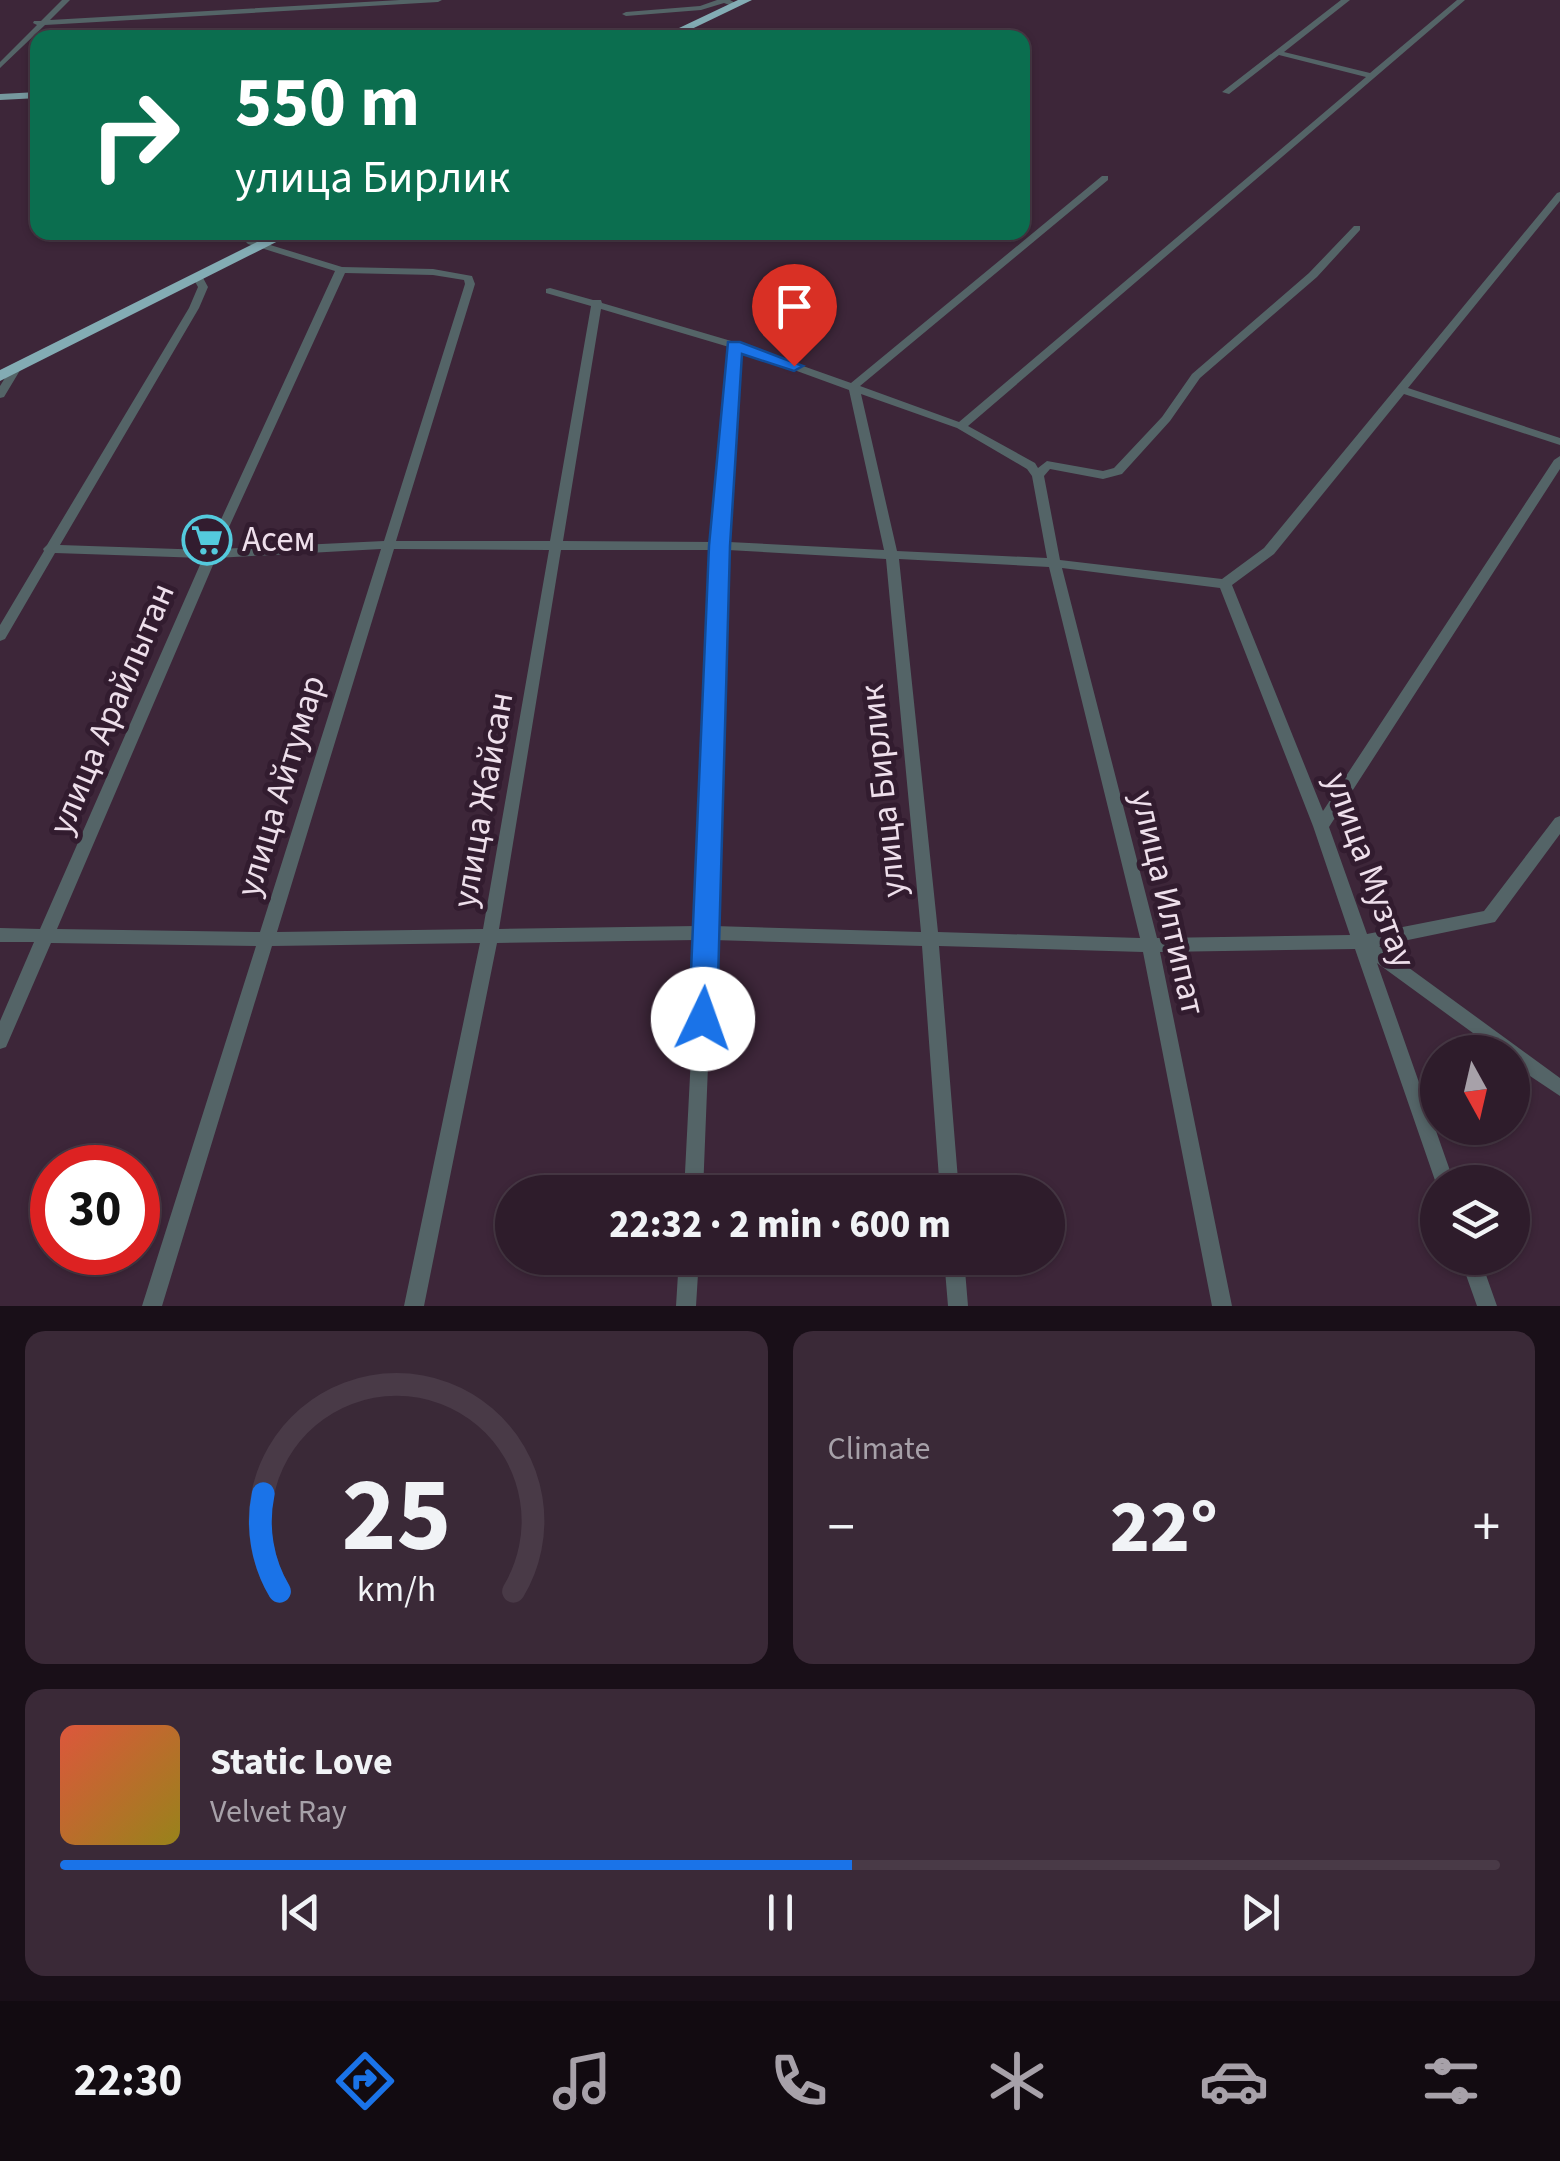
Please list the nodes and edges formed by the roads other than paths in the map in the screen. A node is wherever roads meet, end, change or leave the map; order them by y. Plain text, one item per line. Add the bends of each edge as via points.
1 (63, 0) edge
2 (438, 0) edge
3 (763, 0) edge
4 (1346, 0) edge
5 (1461, 0) edge
6 (412, 1) edge
7 (736, 2) edge
8 (626, 14) dead end
9 (41, 22) junction
10 (33, 30) edge
11 (682, 30) edge
12 (686, 30) edge
13 (30, 33) edge
14 (1276, 52) junction
15 (0, 62) edge
16 (1372, 76) junction
17 (1226, 92) dead end
18 (30, 97) edge
19 (0, 98) edge
20 (1105, 178) dead end
21 (1560, 195) edge
22 (1357, 228) dead end
23 (262, 240) edge
24 (341, 270) junction
25 (198, 278) junction
26 (550, 291) dead end
27 (597, 302) junction
28 (734, 345) junction
29 (0, 364) edge
30 (18, 367) junction
31 (0, 376) edge
32 (854, 386) junction
33 (1402, 388) junction
34 (0, 395) edge
35 (961, 426) junction
36 (1560, 442) edge
37 (1560, 460) edge
38 (1038, 476) junction
39 (1045, 515) joint
40 (388, 545) junction
41 (720, 546) junction
42 (558, 547) junction
43 (49, 549) junction
44 (212, 554) junction
45 (892, 557) junction
46 (1054, 562) junction
47 (1225, 584) junction
48 (0, 636) edge
49 (1560, 822) edge
50 (1321, 826) junction
51 (708, 933) junction
52 (490, 934) junction
53 (0, 935) edge
54 (930, 936) junction
55 (47, 937) junction
56 (264, 939) junction
57 (1362, 942) junction
58 (1150, 945) junction
59 (1488, 1035) edge
60 (0, 1041) edge
61 (1530, 1066) edge
62 (1560, 1088) edge
63 (1438, 1165) edge
64 (694, 1175) edge
65 (948, 1175) edge
66 (688, 1275) edge
67 (955, 1275) edge
68 (1476, 1275) edge
69 (152, 1306) edge
70 (414, 1306) edge
71 (686, 1306) edge
72 (958, 1306) edge
73 (1222, 1306) edge
74 (1486, 1306) edge

1 - 9 street
2 - 6 street
3 - 12 highway
4 - 14 street
5 - 16 street
6 - 9 street
7 - 8 street
7 - 11 highway
9 - 10 street
13 - 15 street
14 - 16 street
14 - 17 street
16 - 35 street
18 - 19 main road
20 - 32 street
21 - 33 street
22 - 38 street via 1196,376 1118,471 1103,475 1047,466
23 - 24 street
23 - 25 highway
23 - 29 highway
24 - 40 street, улица Айтумар via 434,272 468,278 470,284
24 - 44 street, улица Арайлытан
25 - 30 highway
25 - 43 street via 203,287 194,308
26 - 27 street
27 - 28 street
27 - 42 street, улица Жайсан
28 - 32 street
28 - 41 street
30 - 31 highway
30 - 34 street
32 - 35 street
32 - 45 street, улица Бирлик
33 - 36 street
33 - 47 street via 1268,550
35 - 38 street
37 - 50 street
38 - 39 street
39 - 46 street, улица Илтипат
40 - 42 street
40 - 44 street
40 - 56 street, улица Айтумар
41 - 42 street
41 - 45 street
41 - 51 street
42 - 52 street, улица Жайсан
43 - 44 street
43 - 48 street
44 - 55 street, улица Арайлытан
45 - 46 street
45 - 54 street, улица Бирлик
46 - 47 street
46 - 58 street, улица Илтипат
47 - 50 street, улица Музтау
49 - 57 street via 1490,916
50 - 57 street, улица Музтау
51 - 52 street
51 - 54 street
51 - 64 street
52 - 56 street
52 - 70 street, улица Жайсан
53 - 55 street
54 - 58 street
54 - 65 street, улица Бирлик
55 - 56 street
55 - 60 street, улица Арайлытан
56 - 69 street, улица Айтумар
57 - 58 street
57 - 59 street
57 - 63 street, улица Музтау
58 - 73 street, улица Илтипат
61 - 62 street
66 - 71 street
67 - 72 street
68 - 74 street

